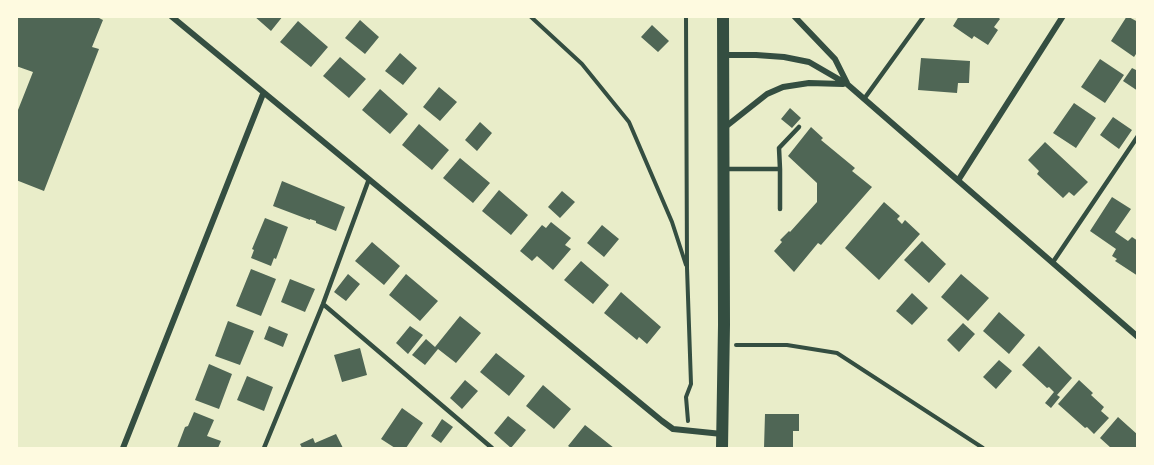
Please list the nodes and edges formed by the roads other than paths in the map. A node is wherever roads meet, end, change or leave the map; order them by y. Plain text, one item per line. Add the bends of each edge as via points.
1 (171, 16) edge
2 (723, 16) edge
3 (794, 16) edge
4 (924, 16) edge
5 (1064, 16) edge
6 (723, 55) junction
7 (847, 84) junction
8 (263, 94) junction
9 (864, 99) junction
10 (799, 127) dead end
11 (724, 128) junction
12 (1137, 136) edge
13 (724, 169) junction
14 (780, 170) junction
15 (369, 179) junction
16 (959, 179) junction
17 (780, 209) dead end
18 (1053, 262) junction
19 (322, 304) junction
20 (1137, 337) edge
21 (722, 434) junction
22 (123, 448) edge
23 (264, 448) edge
24 (492, 448) edge
25 (722, 448) edge

1 - 8 street
2 - 6 main road
3 - 7 street via 835,59
4 - 9 lane
5 - 16 street
6 - 7 street via 773,56 808,62
6 - 11 main road
7 - 9 street
7 - 11 street via 809,82 783,87 767,93
8 - 15 street
8 - 22 street
9 - 16 street
10 - 14 lane via 779,148
11 - 13 main road
12 - 18 lane
13 - 14 lane
13 - 21 main road
14 - 17 lane
15 - 19 lane
15 - 21 street via 674,429
16 - 18 street
18 - 20 street
19 - 23 lane
19 - 24 lane
21 - 25 main road

